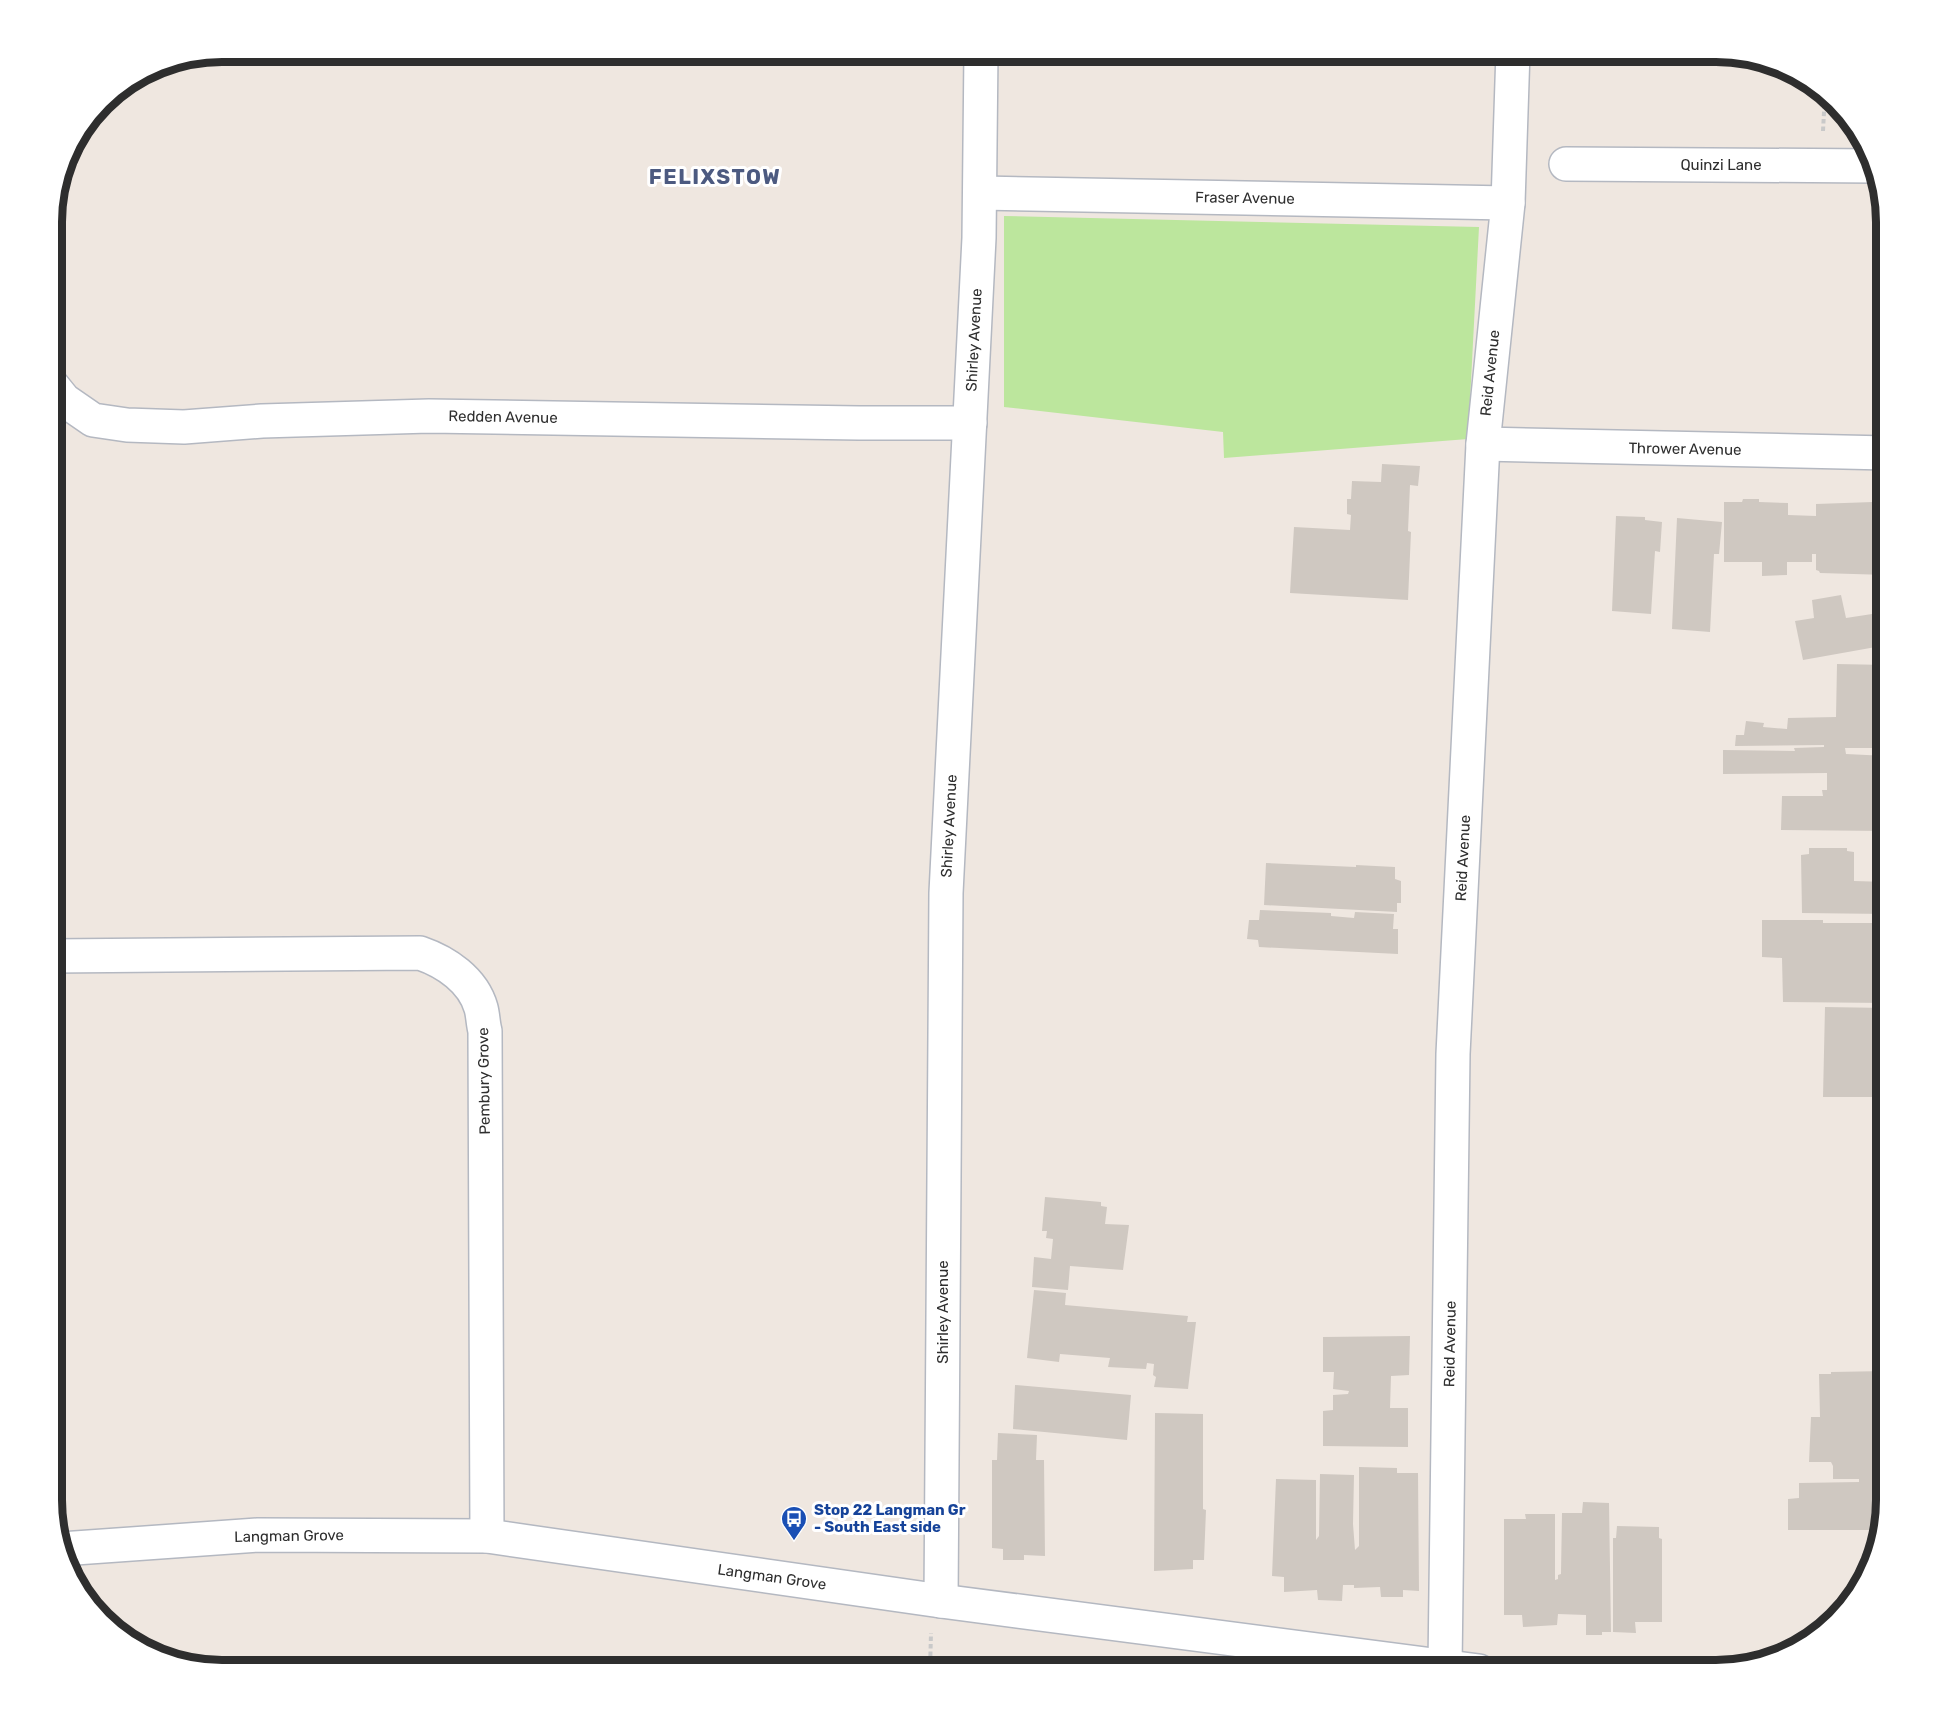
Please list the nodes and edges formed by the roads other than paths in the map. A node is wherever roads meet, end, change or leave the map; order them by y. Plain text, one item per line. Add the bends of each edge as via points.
1 (981, 62) edge
2 (1513, 62) edge
3 (1566, 164) dead end
4 (1866, 166) edge
5 (981, 193) junction
6 (1508, 203) junction
7 (62, 398) edge
8 (970, 423) junction
9 (1483, 444) junction
10 (1876, 453) edge
11 (62, 956) edge
12 (487, 1536) junction
13 (69, 1548) edge
14 (941, 1601) junction
15 (1383, 1660) edge
16 (1428, 1660) edge

1 - 5 street, Shirley Avenue
2 - 6 street, Reid Avenue
3 - 4 street, Quinzi Lane
5 - 6 street, Fraser Avenue
5 - 8 street, Shirley Avenue
6 - 9 street, Reid Avenue
7 - 8 street, Redden Avenue via 93,420 184,427 429,416
8 - 14 street, Shirley Avenue via 946,894
9 - 10 street, Thrower Avenue
9 - 16 street, Reid Avenue
11 - 12 street, Pembury Grove via 420,953 439,960 465,980 480,1006 484,1031
12 - 13 street, Langman Grove via 258,1535
12 - 14 street, Langman Grove
14 - 15 street, Langman Grove

